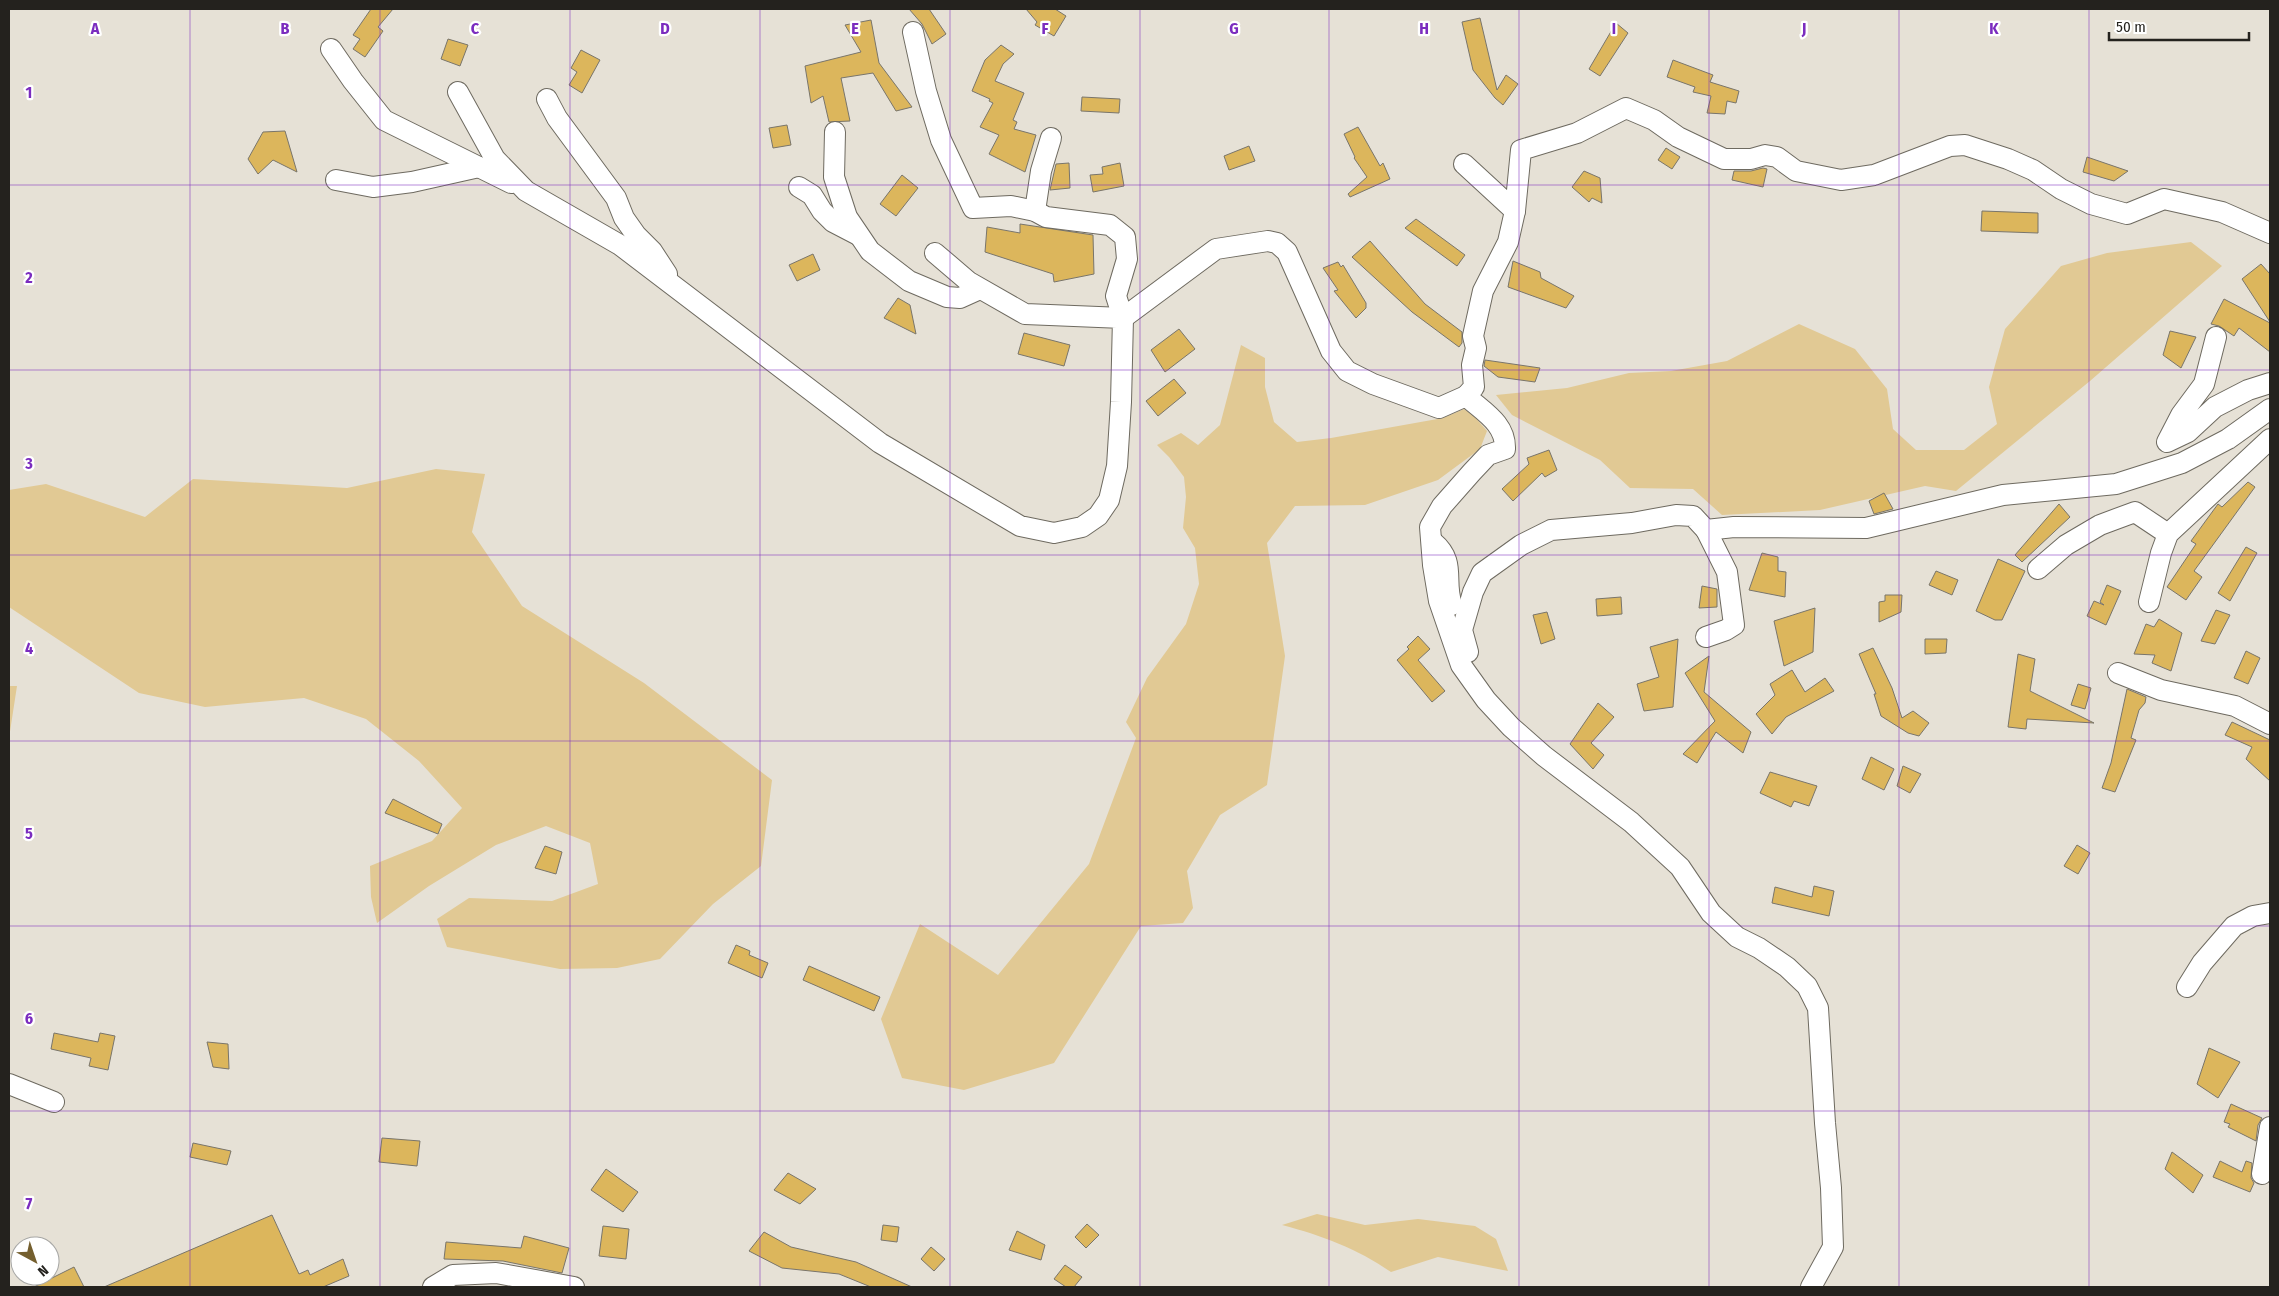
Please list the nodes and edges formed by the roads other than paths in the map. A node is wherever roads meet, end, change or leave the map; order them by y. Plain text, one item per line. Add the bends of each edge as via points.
1 (913, 32) dead end
2 (331, 49) dead end
3 (458, 92) dead end
4 (546, 99) dead end
5 (835, 132) dead end
6 (1051, 138) dead end
7 (1464, 164) dead end
8 (479, 167) junction
9 (336, 180) dead end
10 (799, 187) dead end
11 (526, 190) junction
12 (1035, 211) junction
13 (1515, 211) junction
14 (2270, 233) edge
15 (860, 236) junction
16 (935, 253) dead end
17 (675, 286) junction
18 (980, 289) junction
19 (1123, 318) junction
20 (2216, 337) dead end
21 (2270, 383) edge
22 (1466, 396) junction
23 (2270, 409) edge
24 (2270, 439) edge
25 (1706, 530) junction
26 (2168, 534) junction
27 (1431, 541) junction
28 (2038, 569) dead end
29 (2149, 602) dead end
30 (1462, 630) junction
31 (1706, 637) dead end
32 (2118, 673) dead end
33 (1479, 690) junction
34 (2270, 724) edge
35 (2270, 913) edge
36 (2187, 987) dead end
37 (9, 1084) edge
38 (54, 1102) dead end
39 (2270, 1127) edge
40 (2262, 1174) dead end
41 (433, 1287) edge
42 (574, 1287) edge
43 (1811, 1287) edge

1 - 12 street via 926,91 942,140 973,208 1011,206
2 - 8 street via 384,120
3 - 11 street via 495,159
4 - 17 street via 616,198 624,218 652,251
5 - 15 street via 834,177 847,217
6 - 12 street via 1041,171
7 - 13 street
8 - 9 street via 373,187
8 - 11 street
10 - 15 street via 812,195 833,222
11 - 17 street via 620,245
12 - 19 street via 1046,217 1110,225 1125,236 1127,259 1116,296
13 - 14 street via 1521,150 1577,132 1626,108 1654,120 1678,138 1724,159 1777,157 1796,171 1841,180 1874,175 1950,146 1965,145 2008,158 2091,204 2127,214 2164,199 2222,212
13 - 22 street via 1508,242 1483,291 1472,336 1476,348 1472,366 1474,387
15 - 18 street via 870,251 917,284 947,297 960,298
16 - 18 street
17 - 19 street via 880,443 1020,526 1054,534 1082,527 1098,516 1109,500 1117,466 1122,402
18 - 19 street via 1024,314
19 - 22 street via 1216,249 1268,241 1288,252 1331,351 1347,371 1439,408
20 - 21 street via 2204,384 2181,415 2167,442 2188,432 2215,407
22 - 27 street via 1499,424 1506,441 1505,448 1488,455 1442,506 1430,527
23 - 25 street via 2228,439 2182,463 2116,484 2003,495 1866,528 1734,527
24 - 26 street
25 - 30 street via 1693,516 1676,516 1551,530 1521,545 1482,573
25 - 31 street via 1727,572 1734,625
26 - 28 street via 2135,512 2100,525 2066,545
26 - 29 street
27 - 30 street via 1442,550 1449,570 1450,600
27 - 33 street via 1439,601 1460,665
30 - 33 street
32 - 34 street via 2162,690 2235,706
33 - 43 street via 1511,727 1631,822 1680,867 1711,913 1737,937 1787,967 1807,986 1818,1008 1833,1247
35 - 36 street via 2253,916 2234,926 2202,963
37 - 38 street
39 - 40 street
41 - 42 street via 453,1275 496,1273

